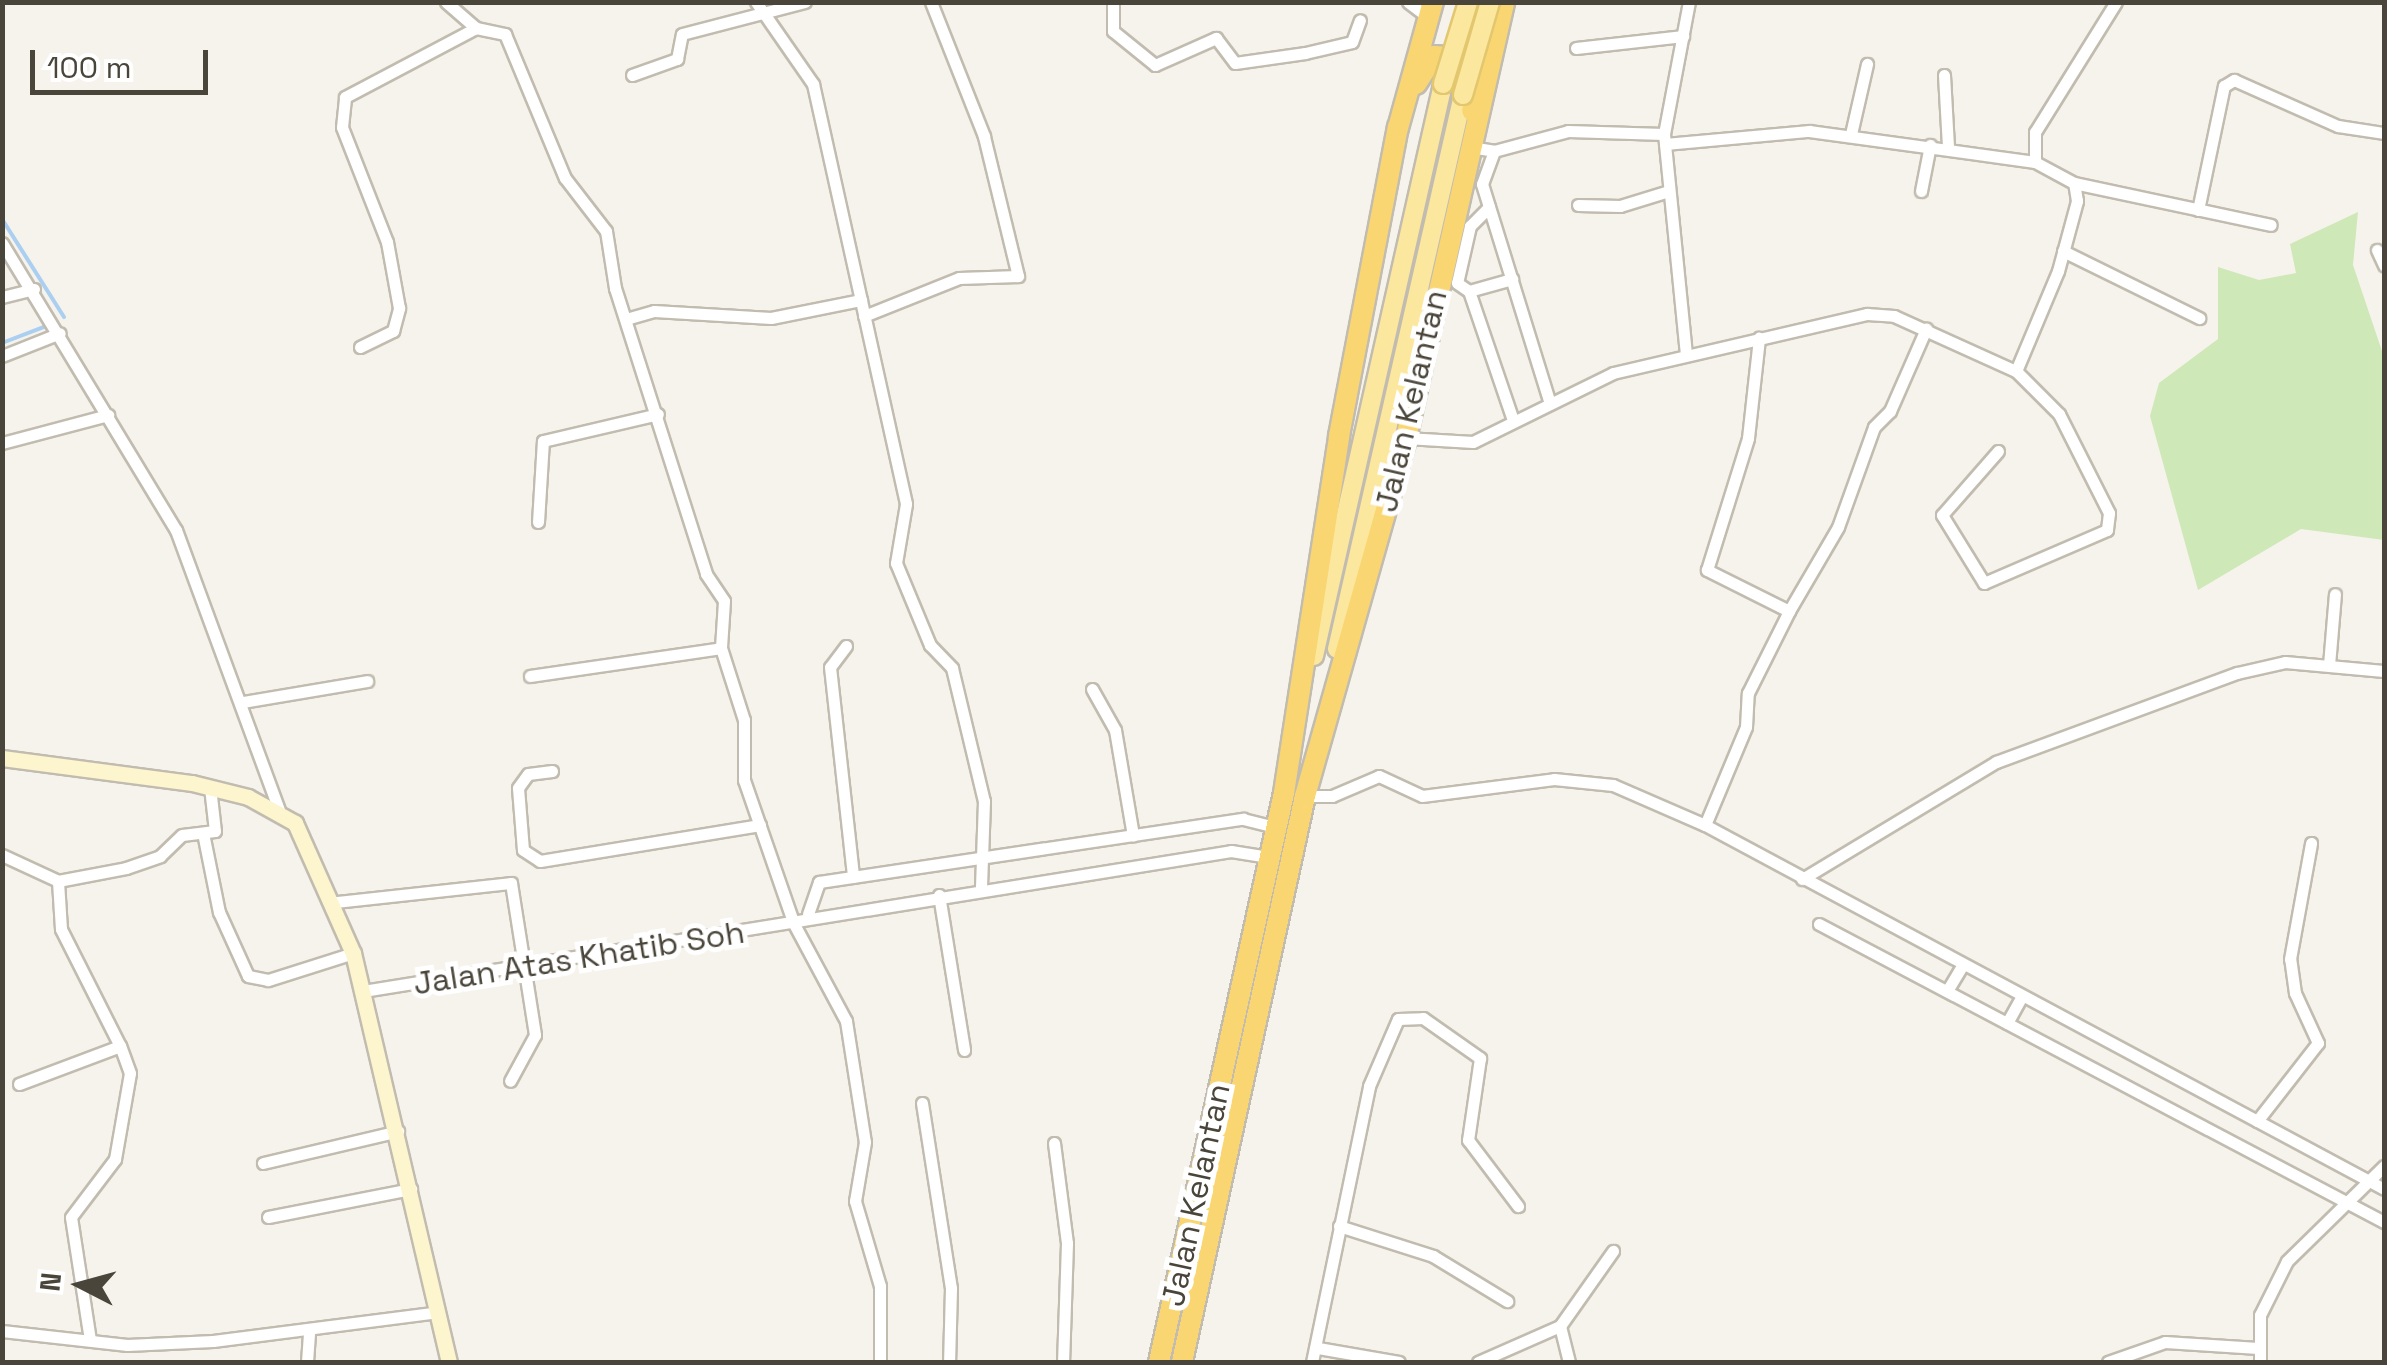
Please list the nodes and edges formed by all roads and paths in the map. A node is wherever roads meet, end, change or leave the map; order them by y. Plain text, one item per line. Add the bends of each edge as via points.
1 (446, 2) edge
2 (756, 2) edge
3 (804, 2) edge
4 (930, 2) edge
5 (1113, 2) edge
6 (1408, 2) edge
7 (1468, 2) edge
8 (1490, 2) edge
9 (1504, 2) edge
10 (1689, 2) edge
11 (2116, 2) edge
12 (1430, 10) edge
13 (766, 13) junction
14 (1360, 20) dead end
15 (476, 28) junction
16 (1684, 36) junction
17 (1576, 48) dead end
18 (1867, 64) dead end
19 (632, 75) dead end
20 (1944, 75) dead end
21 (2384, 133) edge
22 (1851, 134) junction
23 (1665, 139) junction
24 (1930, 145) junction
25 (1478, 148) junction
26 (1948, 148) junction
27 (2035, 162) junction
28 (2074, 182) junction
29 (1921, 190) dead end
30 (1669, 191) junction
31 (1386, 192) junction
32 (1578, 205) dead end
33 (1489, 207) junction
34 (2198, 210) junction
35 (2271, 224) dead end
36 (2, 243) edge
37 (2377, 250) dead end
38 (2063, 251) junction
39 (2384, 265) edge
40 (1512, 279) junction
41 (34, 289) junction
42 (1469, 291) junction
43 (2, 298) edge
44 (861, 300) junction
45 (864, 316) junction
46 (2199, 318) dead end
47 (626, 319) junction
48 (1926, 329) junction
49 (60, 333) junction
50 (1759, 338) junction
51 (360, 347) dead end
52 (1686, 352) junction
53 (2, 356) edge
54 (2016, 370) junction
55 (1549, 401) junction
56 (108, 414) junction
57 (658, 414) junction
58 (1513, 420) junction
59 (1406, 438) junction
60 (2, 444) edge
61 (1998, 451) dead end
62 (538, 522) dead end
63 (2336, 594) dead end
64 (1789, 610) junction
65 (846, 646) dead end
66 (720, 648) junction
67 (2328, 665) junction
68 (2384, 671) edge
69 (530, 676) dead end
70 (367, 681) dead end
71 (1092, 690) dead end
72 (243, 702) junction
73 (2, 758) edge
74 (552, 771) dead end
75 (210, 787) junction
76 (1294, 795) junction
77 (279, 810) junction
78 (760, 825) junction
79 (1705, 825) junction
80 (1276, 827) junction
81 (203, 832) junction
82 (1133, 835) junction
83 (2310, 842) dead end
84 (2, 855) edge
85 (1270, 857) junction
86 (979, 858) junction
87 (853, 877) junction
88 (1802, 879) junction
89 (58, 881) junction
90 (982, 888) junction
91 (938, 895) junction
92 (336, 902) junction
93 (808, 914) junction
94 (794, 924) junction
95 (1819, 924) dead end
96 (353, 952) junction
97 (1963, 964) junction
98 (529, 967) junction
99 (364, 991) junction
100 (1947, 992) junction
101 (2022, 996) junction
102 (2007, 1023) junction
103 (120, 1046) junction
104 (964, 1050) dead end
105 (510, 1080) dead end
106 (19, 1084) dead end
107 (922, 1103) dead end
108 (2258, 1121) junction
109 (398, 1131) junction
110 (1054, 1142) dead end
111 (263, 1164) dead end
112 (2384, 1166) edge
113 (2363, 1181) junction
114 (2384, 1189) edge
115 (411, 1190) junction
116 (2345, 1200) junction
117 (1518, 1206) dead end
118 (268, 1217) dead end
119 (2384, 1222) edge
120 (1339, 1226) junction
121 (1613, 1252) dead end
122 (1507, 1301) dead end
123 (438, 1312) junction
124 (1560, 1326) junction
125 (309, 1331) junction
126 (2, 1332) edge
127 (90, 1340) junction
128 (1318, 1348) junction
129 (2258, 1348) junction
130 (307, 1362) edge
131 (449, 1362) edge
132 (880, 1362) edge
133 (949, 1362) edge
134 (1064, 1362) edge
135 (1158, 1362) edge
136 (1182, 1362) edge
137 (1312, 1362) edge
138 (1399, 1362) edge
139 (1478, 1362) edge
140 (1569, 1362) edge
141 (2108, 1362) edge
142 (2260, 1362) edge

1 - 15 street
2 - 13 street
3 - 13 street
4 - 45 street via 984,136 1018,276 959,278
5 - 14 street via 1113,31 1155,65 1216,38 1234,63 1306,53 1352,42
6 - 12 street
7 - 76 main road, Jalan Kelantan, bridge via 1363,434
8 - 76 main road, Jalan Kelantan, bridge
9 - 25 highway, Jalan Kelantan
10 - 16 street
11 - 27 street via 2035,132
12 - 31 highway, Jalan Kelantan
13 - 19 street via 682,34 677,59
13 - 44 street via 813,84
15 - 47 street via 505,34 514,49 565,178 604,225
15 - 51 street via 345,97 342,128 387,242 400,308 393,331
16 - 17 street
16 - 23 street
18 - 22 street
20 - 26 street
21 - 34 street via 2338,126 2234,80 2224,86
22 - 23 street
22 - 24 street
23 - 25 street via 1568,130
23 - 30 street
24 - 26 street
24 - 29 street
25 - 31 highway via 1473,71 1461,58 1434,56 1418,77
25 - 33 street
25 - 59 highway, Jalan Kelantan via 1451,232
26 - 27 street
27 - 28 street
28 - 34 street
28 - 38 street via 2077,202
30 - 32 street via 1620,206
30 - 52 street
31 - 76 highway, Jalan Kelantan
33 - 40 street
33 - 42 street via 1470,226 1456,282
34 - 35 street
36 - 41 street
37 - 39 street
38 - 46 street
38 - 54 street
40 - 42 street
40 - 55 street
41 - 43 street
41 - 49 street
42 - 58 street
44 - 45 street
44 - 47 street via 758,319 643,312
45 - 86 street via 906,504 896,563 930,645 952,668 984,801
47 - 57 street
48 - 50 street via 1867,314
48 - 54 street
48 - 64 street via 1890,411 1874,427 1838,527
49 - 53 street
49 - 56 street
50 - 52 street
50 - 64 street via 1748,438 1707,570
52 - 55 street
54 - 61 street via 2069,425 2109,513 2106,530 1984,583 1942,515
55 - 58 street
56 - 60 street
56 - 72 street via 176,530
57 - 62 street via 543,441
57 - 66 street via 706,574 724,600
58 - 59 street via 1473,442
59 - 76 highway, Jalan Kelantan
63 - 67 street
64 - 79 street via 1748,693 1746,727
65 - 87 street via 830,667 830,686
66 - 69 street
66 - 78 street via 744,720 742,770
67 - 68 street
67 - 88 street via 2256,667 1996,762
70 - 72 street
71 - 82 street via 1115,730
72 - 77 street
73 - 75 street
74 - 78 street via 526,775 518,788 523,850 540,861
75 - 77 street
75 - 81 street via 215,831
76 - 79 street via 1332,796 1379,776 1422,796 1581,778
76 - 80 highway, Jalan Kelantan
76 - 136 highway, Jalan Kelantan
77 - 92 street via 306,838
78 - 94 street
79 - 88 street
80 - 82 street via 1243,819
80 - 85 highway, Jalan Kelantan
81 - 89 street via 182,835 160,856 126,868
81 - 96 street via 220,912 248,976 268,980
82 - 86 street
83 - 108 street via 2290,959 2294,992 2318,1043
84 - 89 street
85 - 90 street via 1231,850
85 - 135 highway, Jalan Kelantan
86 - 87 street
86 - 90 street
87 - 93 street via 813,886
88 - 97 street
89 - 103 street via 62,930
90 - 91 street
91 - 93 street
91 - 104 street
92 - 96 street
92 - 98 street via 511,884
93 - 94 street
94 - 98 street, Jalan Atas Khatib Soh
94 - 132 street via 846,1021 865,1142 855,1202 880,1286
95 - 100 street
96 - 99 street
97 - 100 street
97 - 101 street
98 - 99 street, Jalan Atas Khatib Soh
98 - 105 street via 534,1044
99 - 109 street
100 - 102 street
101 - 102 street
101 - 108 street
102 - 116 street
103 - 106 street
103 - 127 street via 130,1074 115,1159 70,1217
107 - 133 street via 951,1288
108 - 113 street
109 - 111 street
109 - 115 street
110 - 134 street via 1067,1243
112 - 113 street
113 - 114 street
113 - 116 street
115 - 118 street
115 - 123 street
116 - 119 street
116 - 129 street via 2273,1282
117 - 120 street via 1468,1140 1480,1058 1408,1015 1392,1026 1376,1063
120 - 122 street via 1432,1256
120 - 128 street
121 - 124 street
123 - 125 street
123 - 131 street
124 - 139 street
124 - 140 street
125 - 127 street via 196,1342
125 - 130 street
126 - 127 street
128 - 137 street
128 - 138 street
129 - 141 street via 2165,1342
129 - 142 street

